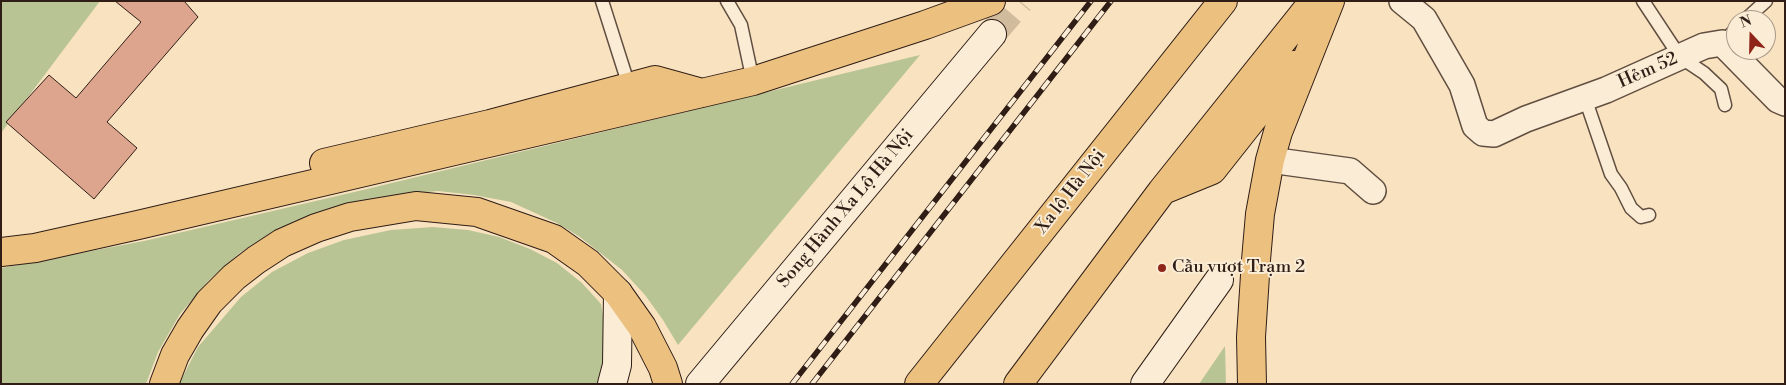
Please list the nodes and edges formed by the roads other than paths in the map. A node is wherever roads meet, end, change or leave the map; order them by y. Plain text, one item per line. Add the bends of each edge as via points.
1 (602, 1) edge
2 (727, 1) edge
3 (936, 1) edge
4 (991, 1) edge
5 (1223, 1) edge
6 (1314, 1) edge
7 (1330, 1) edge
8 (1346, 1) edge
9 (1402, 1) edge
10 (1642, 1) edge
11 (1766, 1) edge
12 (1756, 10) edge
13 (992, 34) tunnel mouth
14 (1726, 37) edge
15 (1314, 41) junction
16 (861, 46) junction
17 (1680, 57) junction
18 (1747, 60) edge
19 (753, 81) junction
20 (629, 86) junction
21 (703, 93) junction
22 (1585, 98) junction
23 (1785, 102) edge
24 (1725, 105) dead end
25 (1270, 160) junction
26 (1162, 191) junction
27 (1373, 192) dead end
28 (1649, 215) dead end
29 (1, 236) edge
30 (1, 252) edge
31 (1219, 280) dead end
32 (618, 293) junction
33 (164, 384) edge
34 (612, 384) edge
35 (668, 384) edge
36 (700, 384) edge
37 (920, 384) edge
38 (1018, 384) edge
39 (1145, 384) edge
40 (1252, 384) edge

1 - 20 lane
2 - 19 lane via 741,25
3 - 16 highway
4 - 16 highway
5 - 37 highway, Xa lộ Hà Nội
6 - 26 highway
7 - 15 highway
8 - 15 highway
9 - 22 street, Hẻm 52 via 1424,20 1462,85 1475,126 1483,133 1494,134
10 - 17 lane
11 - 12 lane
13 - 36 main road, Song Hành Xa Lộ Hà Nội
14 - 17 street, Hẻm 52
15 - 25 highway
15 - 26 highway via 1212,170
16 - 19 highway
17 - 22 street, Hẻm 52
17 - 24 lane via 1721,89
18 - 23 street, Hẻm 52 via 1778,100
19 - 21 highway
20 - 21 highway via 655,80
20 - 29 highway via 490,124 128,210
21 - 30 highway via 119,229
22 - 28 lane via 1611,174 1631,208 1641,217
25 - 27 street via 1350,171
25 - 40 highway via 1260,223 1251,337
26 - 38 highway
31 - 39 main road
32 - 33 highway via 588,263 554,239 511,223 477,212 416,206 382,210 316,228 282,243 234,277 209,302 190,328
32 - 34 main road via 617,365
32 - 35 highway via 642,327

